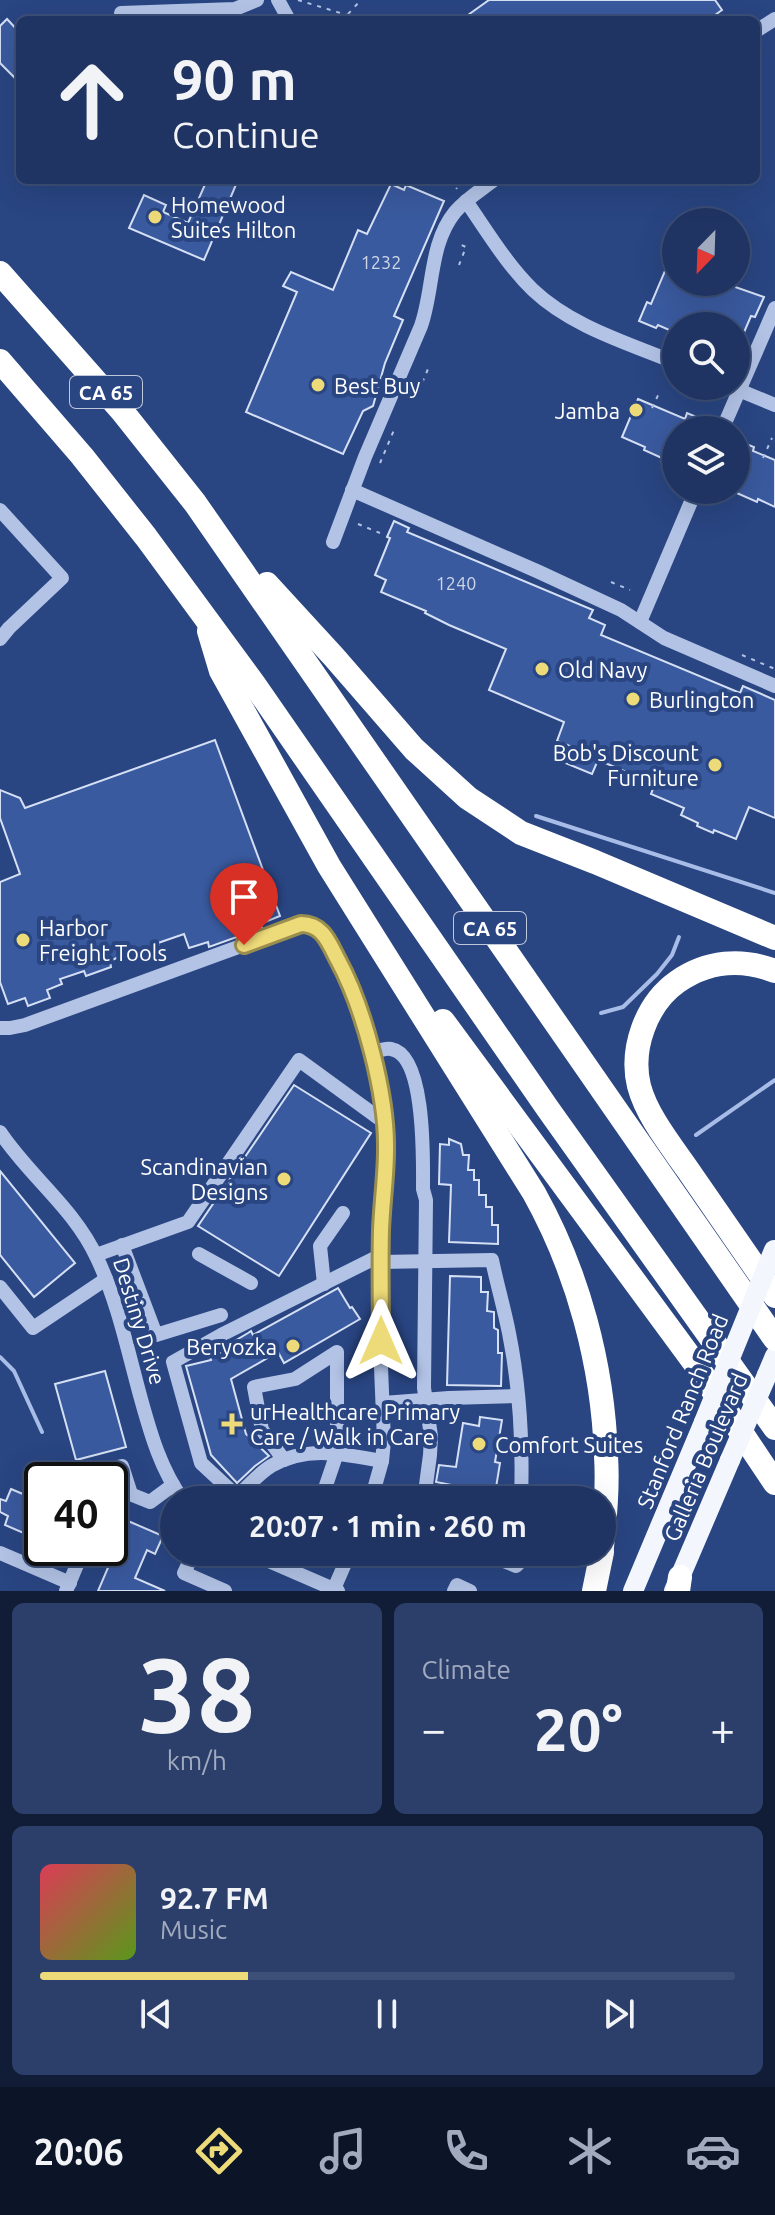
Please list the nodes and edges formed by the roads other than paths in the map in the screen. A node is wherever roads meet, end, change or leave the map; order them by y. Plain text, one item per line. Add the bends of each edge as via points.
1 (257, 0) edge
2 (121, 13) dead end
3 (489, 184) edge
4 (466, 201) junction
5 (0, 273) edge
6 (775, 308) edge
7 (662, 357) edge
8 (750, 357) edge
9 (0, 361) edge
10 (750, 395) edge
11 (775, 405) edge
12 (352, 490) junction
13 (690, 504) edge
14 (205, 518) junction
15 (3, 520) edge
16 (333, 542) dead end
17 (205, 618) junction
18 (640, 622) junction
19 (3, 629) edge
20 (775, 686) edge
21 (775, 938) edge
22 (380, 947) junction
23 (775, 971) edge
24 (0, 1028) edge
25 (373, 1053) junction
26 (384, 1122) junction
27 (1, 1136) edge
28 (343, 1213) dead end
29 (122, 1245) junction
30 (774, 1249) edge
31 (199, 1254) dead end
32 (96, 1255) junction
33 (381, 1259) junction
34 (426, 1261) junction
35 (106, 1279) junction
36 (251, 1283) dead end
37 (324, 1284) junction
38 (0, 1287) edge
39 (775, 1296) edge
40 (221, 1315) dead end
41 (775, 1339) edge
42 (775, 1356) edge
43 (517, 1396) junction
44 (427, 1400) junction
45 (383, 1403) junction
46 (775, 1428) edge
47 (337, 1453) junction
48 (284, 1460) junction
49 (382, 1461) junction
50 (775, 1483) edge
51 (128, 1485) edge
52 (173, 1485) joint
53 (224, 1486) edge
54 (250, 1486) edge
55 (326, 1486) edge
56 (375, 1486) edge
57 (426, 1486) edge
58 (521, 1486) edge
59 (606, 1486) edge
60 (128, 1493) edge
61 (131, 1494) junction
62 (0, 1553) edge
63 (77, 1566) edge
64 (187, 1566) edge
65 (280, 1566) edge
66 (344, 1566) edge
67 (599, 1566) edge
68 (677, 1586) edge
69 (68, 1587) edge
70 (335, 1590) edge
71 (225, 1591) edge
72 (454, 1591) edge
73 (470, 1591) edge
74 (594, 1591) edge
75 (633, 1591) edge

1 - 2 street via 235,9
3 - 4 street
4 - 7 street via 543,299 576,320
4 - 12 street via 453,214 435,255 421,326
5 - 14 highway, CA 65 via 122,411
6 - 8 street
9 - 17 highway, CA 65 via 82,456
10 - 11 street
12 - 16 street
12 - 18 street
13 - 18 street
14 - 21 highway via 414,749 468,798 521,833
14 - 41 highway, CA 65
15 - 19 street via 62,578
17 - 22 highway via 221,671
17 - 46 highway, CA 65
18 - 20 street via 664,638
22 - 50 highway via 424,996 530,1136
22 - 59 highway via 553,1231 591,1345 604,1425
23 - 39 highway via 726,963 684,977 660,998 646,1020 636,1062 639,1087 658,1125
24 - 25 street via 25,1025 310,924 323,933 344,970
25 - 26 street
25 - 34 street via 397,1051 413,1073 422,1137
26 - 29 street via 299,1060 188,1222
26 - 33 street
27 - 32 street, Destiny Drive via 68,1210
28 - 37 street via 320,1246
29 - 32 street
29 - 40 street via 156,1335
30 - 75 main road, Stanford Ranch Road, bridge
31 - 36 street
32 - 35 street, Destiny Drive
33 - 34 street
33 - 37 street
33 - 45 street
34 - 43 street via 492,1260
34 - 44 street
35 - 38 street via 33,1328
35 - 52 street, Destiny Drive via 149,1428
37 - 53 street via 173,1362 201,1463
42 - 68 main road, Galleria Boulevard, bridge
43 - 44 street
43 - 58 street
44 - 45 street
44 - 57 street via 431,1436
45 - 49 street
47 - 48 street
47 - 48 street via 337,1352 295,1379 254,1387 262,1430
47 - 49 street
47 - 55 street
48 - 54 street
49 - 56 street
51 - 61 street
52 - 61 street via 150,1502
60 - 61 street
62 - 69 street
63 - 69 street
64 - 71 street via 184,1573
65 - 70 street
66 - 70 street
67 - 74 highway
72 - 73 street via 457,1585

